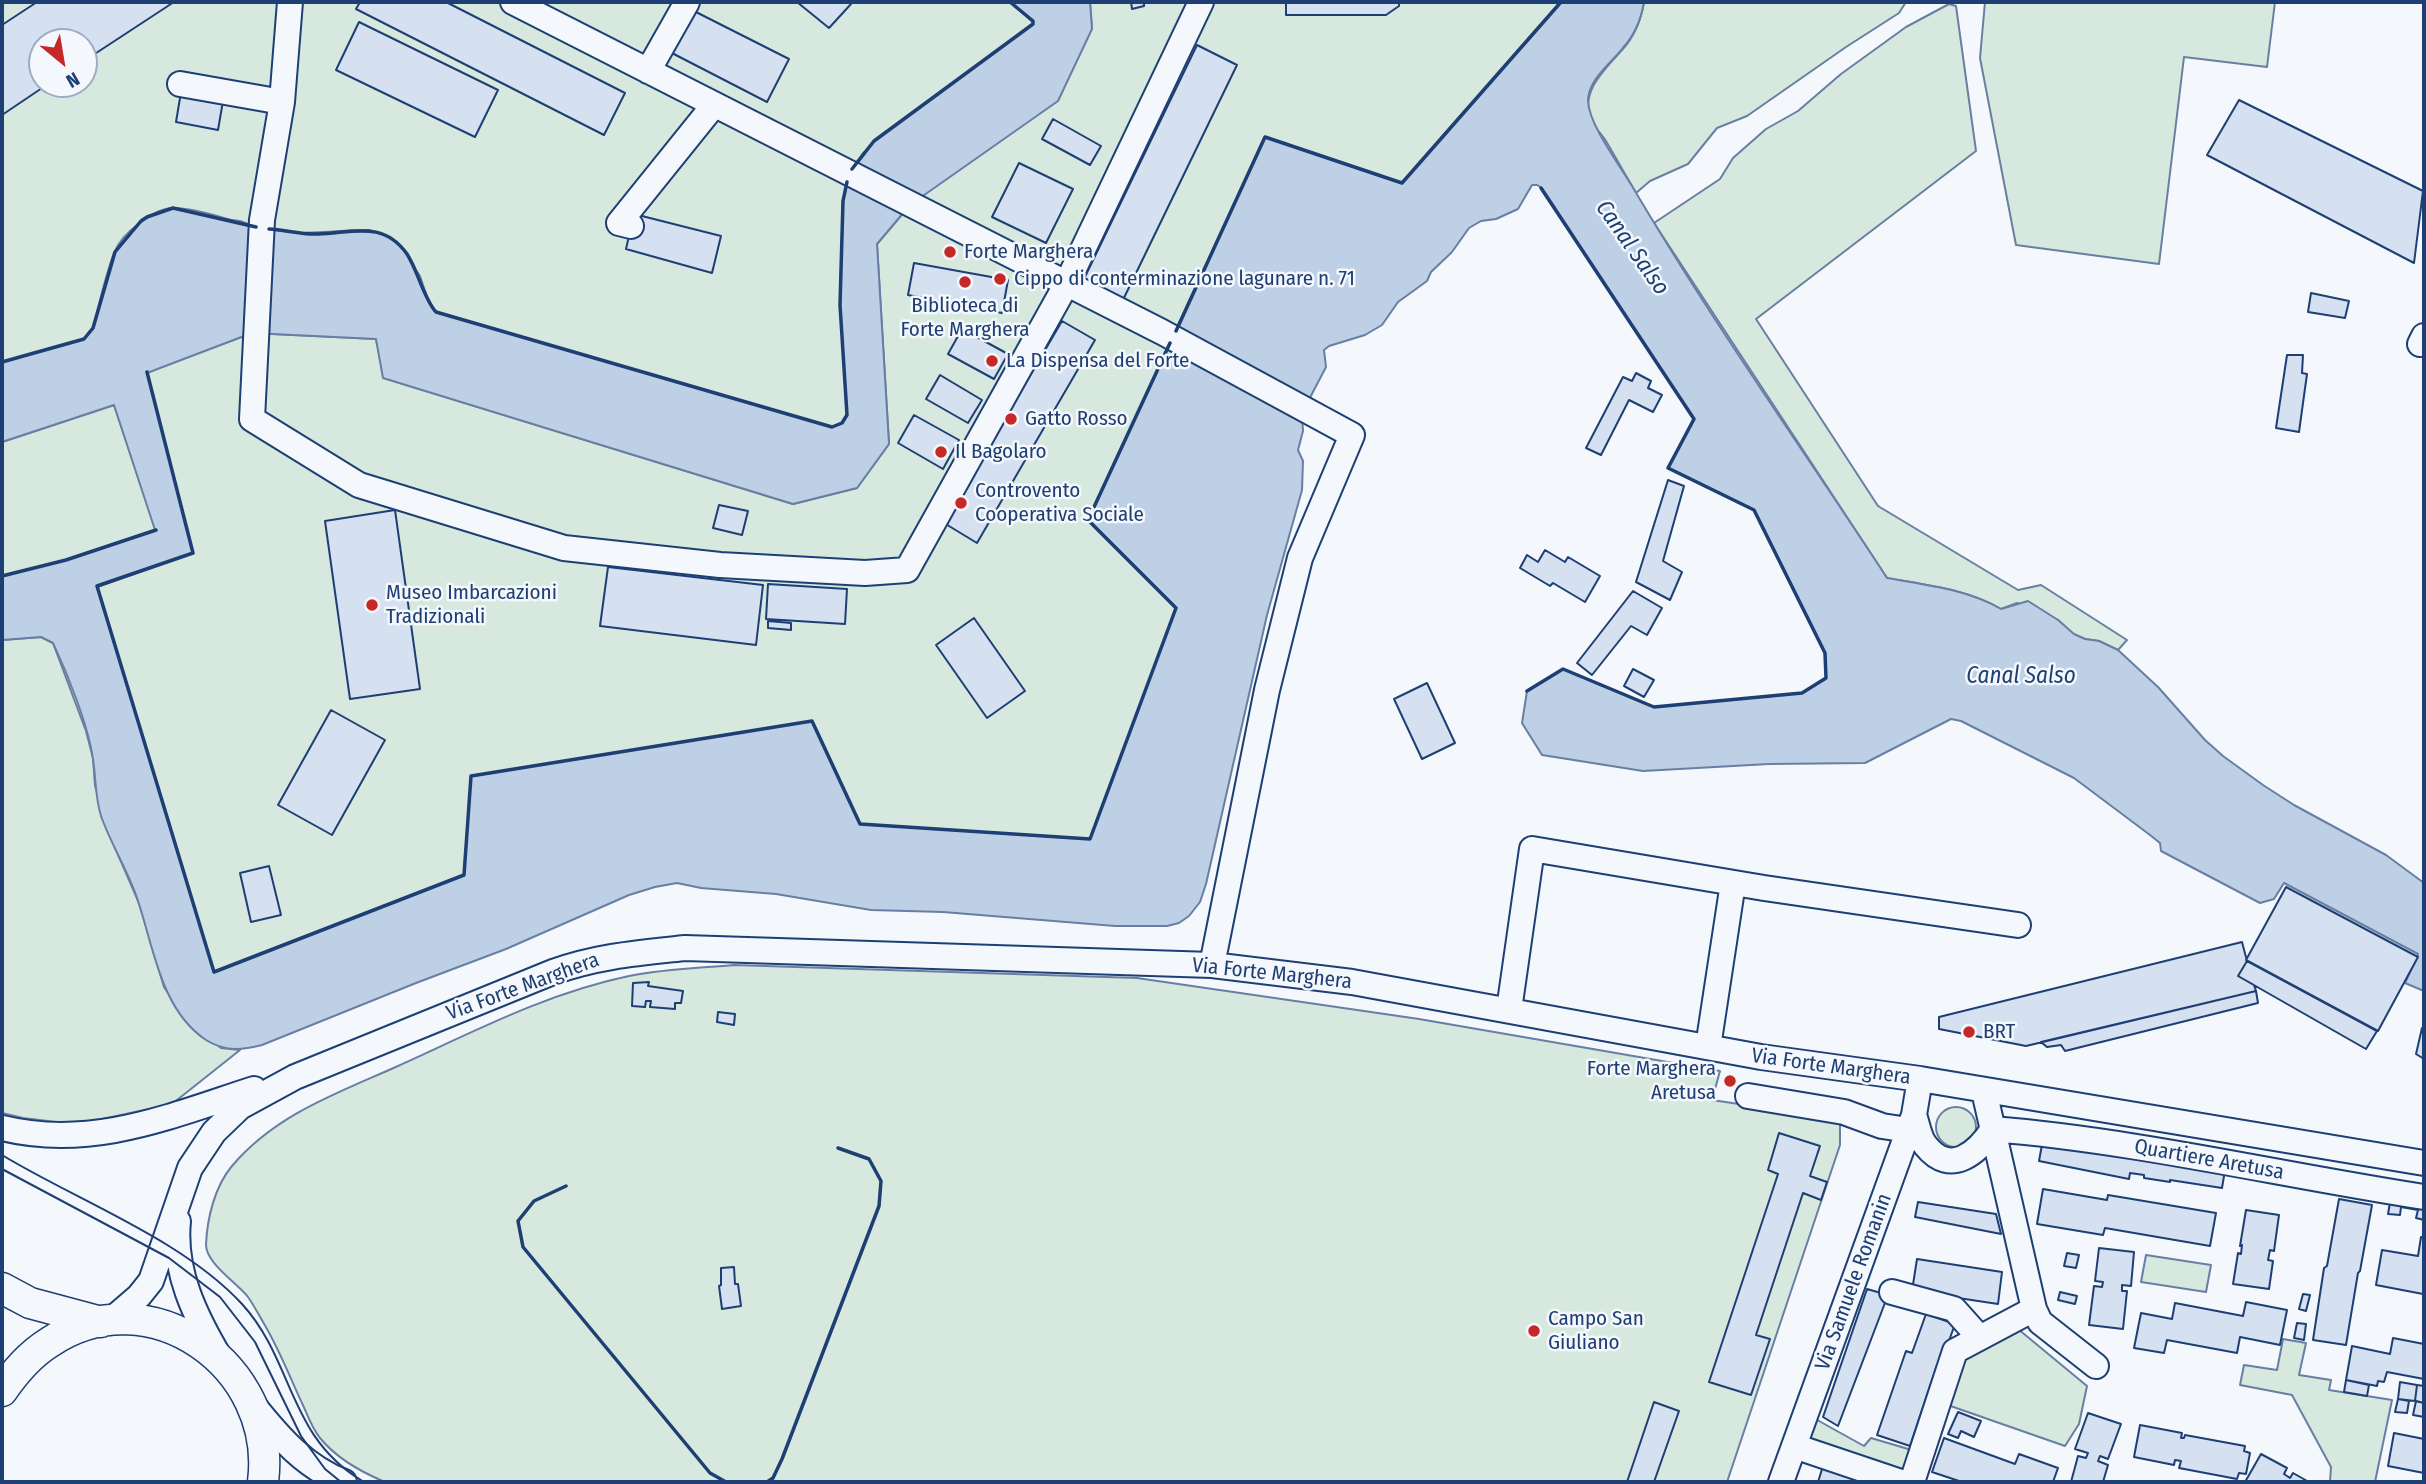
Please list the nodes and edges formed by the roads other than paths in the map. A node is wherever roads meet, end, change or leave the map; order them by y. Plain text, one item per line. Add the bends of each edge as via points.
1 (290, 2) edge
2 (513, 2) edge
3 (687, 2) edge
4 (1201, 2) edge
5 (648, 71) junction
6 (180, 85) dead end
7 (282, 102) junction
8 (714, 105) junction
9 (631, 226) dead end
10 (1067, 283) junction
11 (1733, 883) junction
12 (2018, 925) dead end
13 (1212, 965) junction
14 (1509, 1010) junction
15 (1708, 1047) junction
16 (295, 1077) junction
17 (1920, 1079) junction
18 (1984, 1091) junction
19 (1748, 1096) dead end
20 (1911, 1123) junction
21 (2, 1128) edge
22 (1993, 1129) junction
23 (2424, 1163) edge
24 (181, 1190) junction
25 (2424, 1197) edge
26 (2, 1288) edge
27 (1892, 1292) dead end
28 (2034, 1309) junction
29 (105, 1322) junction
30 (1979, 1337) junction
31 (220, 1358) junction
32 (2096, 1366) dead end
33 (2, 1391) edge
34 (252, 1403) junction
35 (1794, 1446) junction
36 (263, 1482) edge
37 (344, 1482) edge
38 (1781, 1482) edge
39 (1901, 1482) edge
40 (1912, 1482) edge

1 - 7 street
2 - 5 street
3 - 5 street
4 - 10 street
5 - 8 street
6 - 7 street
7 - 10 street via 262,220 252,419 359,485 564,548 720,565 865,573 907,569
8 - 9 street via 619,223
8 - 10 street
10 - 13 street via 1352,435 1300,558 1267,690
11 - 12 street
11 - 14 street via 1532,849
11 - 15 street
13 - 14 street, Via Forte Marghera via 1352,982
13 - 16 street, Via Forte Marghera via 727,948 615,954 506,989
14 - 15 street, Via Forte Marghera
15 - 17 street, Via Forte Marghera
16 - 21 street via 124,1129 72,1135
16 - 24 street, Via Forte Marghera via 228,1117 195,1159
17 - 18 street, Via Forte Marghera
17 - 20 street, Via Samuele Romanin
18 - 22 street
18 - 23 street, Via Forte Marghera
19 - 20 street via 1844,1112 1882,1126
20 - 22 street via 1927,1148 1948,1159 1978,1150
20 - 35 street, Via Samuele Romanin
22 - 25 street, Quartiere Aretusa via 2069,1137
22 - 28 street
24 - 29 street, Via Forte Marghera via 151,1280 139,1296
24 - 31 street, Via Forte Marghera via 178,1239 187,1294
26 - 29 main road via 30,1303
27 - 30 street via 1954,1309
28 - 30 street
28 - 32 street via 2040,1322
29 - 31 main road via 143,1322 172,1329
29 - 33 main road via 51,1341 18,1368
30 - 40 street via 1955,1351
31 - 34 main road
34 - 36 main road via 264,1449
34 - 37 street via 298,1454
35 - 38 street, Via Samuele Romanin
35 - 39 street

